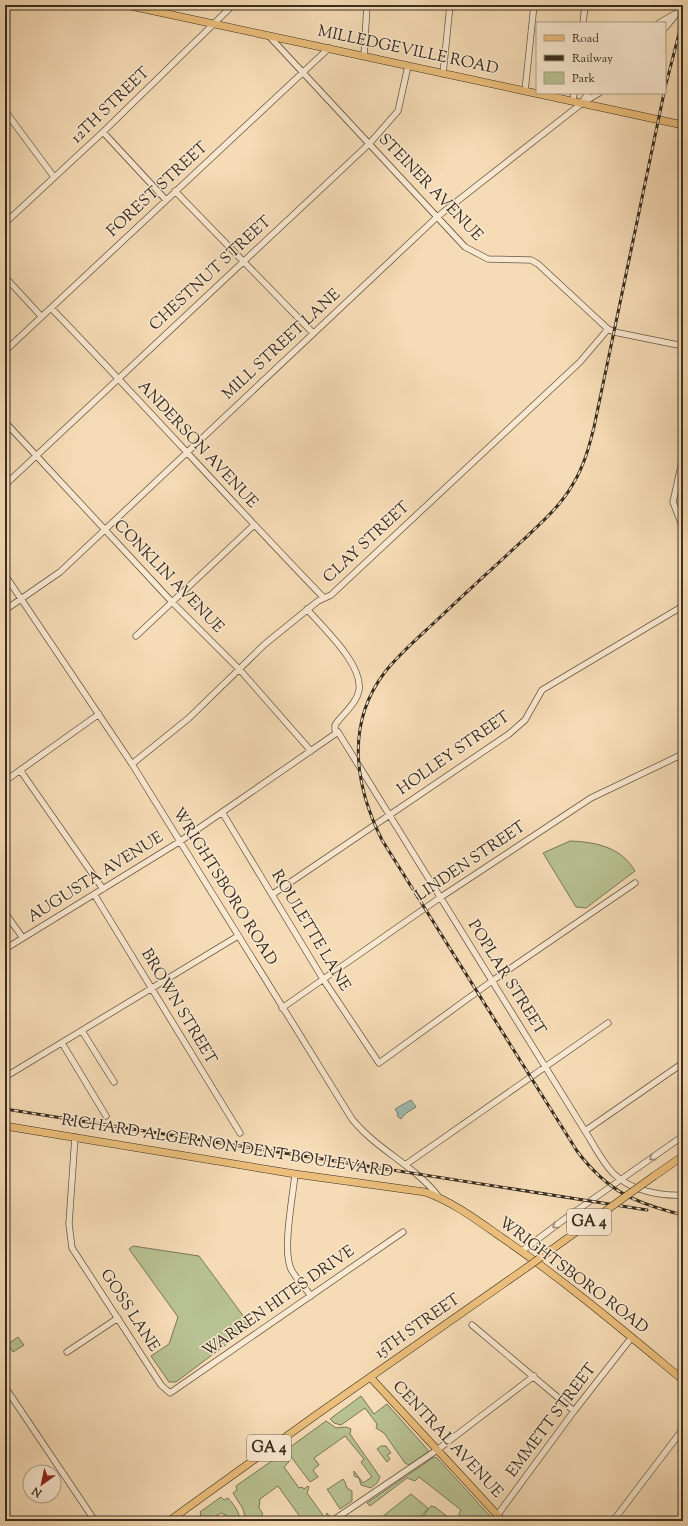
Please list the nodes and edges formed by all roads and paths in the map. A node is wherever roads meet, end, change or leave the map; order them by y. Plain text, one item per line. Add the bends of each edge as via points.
1 (126, 5) edge
2 (233, 5) edge
3 (367, 5) edge
4 (450, 5) edge
5 (534, 5) edge
6 (585, 5) edge
7 (683, 6) edge
8 (675, 14) junction
9 (583, 22) edge
10 (661, 22) edge
11 (213, 24) junction
12 (666, 27) edge
13 (269, 36) junction
14 (329, 48) junction
15 (364, 56) junction
16 (408, 66) junction
17 (303, 72) junction
18 (443, 74) junction
19 (525, 91) junction
20 (536, 93) edge
21 (539, 94) edge
22 (574, 94) edge
23 (587, 94) edge
24 (597, 94) edge
25 (572, 101) junction
26 (581, 104) junction
27 (5, 111) edge
28 (683, 125) edge
29 (103, 132) junction
30 (368, 144) junction
31 (54, 177) junction
32 (175, 191) junction
33 (166, 200) junction
34 (437, 217) junction
35 (6, 220) edge
36 (244, 261) junction
37 (5, 277) edge
38 (52, 309) junction
39 (41, 316) junction
40 (608, 329) junction
41 (313, 333) junction
42 (683, 346) edge
43 (5, 351) edge
44 (118, 378) junction
45 (5, 422) edge
46 (186, 453) junction
47 (36, 455) junction
48 (683, 457) edge
49 (5, 485) edge
50 (254, 525) junction
51 (683, 528) edge
52 (105, 530) junction
53 (5, 575) edge
54 (22, 598) junction
55 (324, 598) junction
56 (172, 602) junction
57 (683, 606) edge
58 (307, 608) junction
59 (5, 610) edge
60 (136, 636) dead end
61 (240, 670) junction
62 (99, 714) junction
63 (338, 732) junction
64 (311, 751) junction
65 (683, 754) edge
66 (132, 764) junction
67 (20, 770) junction
68 (5, 781) edge
69 (222, 812) junction
70 (389, 814) junction
71 (178, 842) junction
72 (636, 883) dead end
73 (103, 889) junction
74 (94, 894) junction
75 (273, 894) junction
76 (441, 897) junction
77 (5, 913) edge
78 (238, 936) junction
79 (23, 938) junction
80 (5, 949) edge
81 (323, 979) junction
82 (492, 981) junction
83 (152, 988) junction
84 (282, 1008) junction
85 (608, 1023) dead end
86 (82, 1031) junction
87 (62, 1043) junction
88 (683, 1063) edge
89 (546, 1066) junction
90 (5, 1077) edge
91 (114, 1082) dead end
92 (106, 1116) dead end
93 (5, 1126) edge
94 (586, 1131) junction
95 (240, 1133) dead end
96 (683, 1136) edge
97 (75, 1137) junction
98 (683, 1156) edge
99 (405, 1165) junction
100 (295, 1174) junction
101 (622, 1180) junction
102 (683, 1195) edge
103 (440, 1198) junction
104 (403, 1232) dead end
105 (522, 1252) junction
106 (311, 1296) junction
107 (118, 1318) junction
108 (472, 1325) dead end
109 (632, 1337) junction
110 (67, 1352) dead end
111 (534, 1376) junction
112 (371, 1378) junction
113 (683, 1380) edge
114 (5, 1387) edge
115 (170, 1393) joint
116 (574, 1411) junction
117 (683, 1429) edge
118 (437, 1450) junction
119 (495, 1518) edge
120 (94, 1521) edge
121 (169, 1521) edge
122 (332, 1521) edge
123 (503, 1521) edge
124 (613, 1521) edge

1 - 11 main road, MILLEDGEVILLE ROAD
2 - 11 street, 12TH STREET
3 - 15 street
4 - 18 street
5 - 19 street
6 - 9 street
7 - 8 street
8 - 10 street
8 - 12 street
11 - 13 main road, MILLEDGEVILLE ROAD
11 - 29 street, 12TH STREET
13 - 14 main road, MILLEDGEVILLE ROAD
13 - 17 street, STEINER AVENUE
14 - 15 main road, MILLEDGEVILLE ROAD
14 - 17 street, FOREST STREET
15 - 16 main road, MILLEDGEVILLE ROAD
16 - 18 main road, MILLEDGEVILLE ROAD
16 - 30 street, CHESTNUT STREET via 398,111
17 - 30 street, STEINER AVENUE
17 - 32 street, FOREST STREET
18 - 19 main road, MILLEDGEVILLE ROAD
19 - 20 main road, MILLEDGEVILLE ROAD
21 - 25 main road, MILLEDGEVILLE ROAD
22 - 25 street
23 - 26 street, MILL STREET LANE
24 - 26 street, MILL STREET LANE
25 - 26 main road, MILLEDGEVILLE ROAD
26 - 28 main road, MILLEDGEVILLE ROAD
26 - 34 street, MILL STREET LANE
27 - 31 street
29 - 31 street, 12TH STREET
29 - 33 street
30 - 34 street, STEINER AVENUE
30 - 36 street, CHESTNUT STREET
31 - 35 street, 12TH STREET
32 - 33 street, FOREST STREET
32 - 36 street
33 - 38 street, FOREST STREET
34 - 40 street, STEINER AVENUE via 465,247 483,258 498,261 531,260 538,264
34 - 41 street, MILL STREET LANE
36 - 41 street
36 - 44 street, CHESTNUT STREET
37 - 39 street
38 - 39 street, FOREST STREET
38 - 44 street, ANDERSON AVENUE
39 - 43 street, FOREST STREET
40 - 42 street, STEINER AVENUE
40 - 55 street, CLAY STREET via 580,362 331,595
41 - 46 street, MILL STREET LANE
44 - 46 street, ANDERSON AVENUE
44 - 47 street, CHESTNUT STREET
45 - 47 street, CONKLIN AVENUE
46 - 50 street, ANDERSON AVENUE
46 - 52 street, MILL STREET LANE
47 - 49 street, CHESTNUT STREET
47 - 52 street, CONKLIN AVENUE
48 - 51 street via 673,502
50 - 55 street, ANDERSON AVENUE
50 - 56 street
52 - 54 street, MILL STREET LANE via 60,572
52 - 56 street, CONKLIN AVENUE
53 - 54 street, WRIGHTSBORO ROAD
54 - 59 street, MILL STREET LANE
54 - 62 street, WRIGHTSBORO ROAD
55 - 58 street, CLAY STREET
56 - 60 street
56 - 61 street, CONKLIN AVENUE
57 - 70 street, HOLLEY STREET via 542,690 525,720 509,734
58 - 61 street, CLAY STREET
58 - 63 street via 350,660 359,680 359,691 350,707 334,725
61 - 64 street, CONKLIN AVENUE
61 - 66 street, CLAY STREET via 189,718
62 - 66 street, WRIGHTSBORO ROAD
62 - 67 street
63 - 64 street, AUGUSTA AVENUE
63 - 70 street, POPLAR STREET
64 - 69 street, AUGUSTA AVENUE
65 - 76 street, LINDEN STREET via 591,798
66 - 71 street, WRIGHTSBORO ROAD
67 - 68 street
67 - 73 street
69 - 71 street, AUGUSTA AVENUE
69 - 75 street, ROULETTE LANE
70 - 75 street, HOLLEY STREET
70 - 76 street, POPLAR STREET
71 - 73 street, AUGUSTA AVENUE
71 - 78 street, WRIGHTSBORO ROAD
72 - 82 street
73 - 74 street, AUGUSTA AVENUE
74 - 79 street, AUGUSTA AVENUE
74 - 83 street, BROWN STREET
75 - 81 street, ROULETTE LANE
76 - 81 street, LINDEN STREET
76 - 82 street, POPLAR STREET
77 - 79 street
78 - 83 street
78 - 84 street, WRIGHTSBORO ROAD
79 - 80 street, AUGUSTA AVENUE
81 - 82 street, ROULETTE LANE via 379,1063
81 - 84 street, LINDEN STREET
82 - 89 street, POPLAR STREET
83 - 86 street
83 - 95 street, BROWN STREET
84 - 99 street, WRIGHTSBORO ROAD via 352,1119 375,1143
85 - 89 street
86 - 87 street
86 - 91 street
87 - 90 street
87 - 92 street
88 - 94 street
89 - 94 street, POPLAR STREET
89 - 99 street
93 - 97 main road, RICHARD ALGERNON DENT BOULEVARD
94 - 101 street, POPLAR STREET via 615,1175
96 -> 101 street
97 - 100 main road, RICHARD ALGERNON DENT BOULEVARD
97 - 107 street, GOSS LANE via 70,1241 75,1253
98 - 112 main road, 15TH STREET / GA 4, bridge
99 - 103 street, WRIGHTSBORO ROAD via 428,1183
100 - 103 main road, RICHARD ALGERNON DENT BOULEVARD via 425,1192
100 - 106 street via 288,1259 295,1275
101 - 102 street, POPLAR STREET via 655,1193
101 -> 105 street
103 - 105 main road, WRIGHTSBORO ROAD via 465,1212
104 - 106 street, WARREN HITES DRIVE
105 - 109 main road, WRIGHTSBORO ROAD
106 - 115 street, WARREN HITES DRIVE
107 - 110 street
107 - 115 street, GOSS LANE via 162,1385
108 - 111 street
109 - 113 main road, WRIGHTSBORO ROAD
109 - 116 street, EMMETT STREET
111 - 116 street
111 - 118 street
112 - 118 main road, CENTRAL AVENUE
112 - 121 main road, 15TH STREET / GA 4
114 - 120 street
116 - 119 street, EMMETT STREET
117 - 124 street
118 - 119 main road, CENTRAL AVENUE
118 - 122 street
119 - 123 main road, CENTRAL AVENUE

